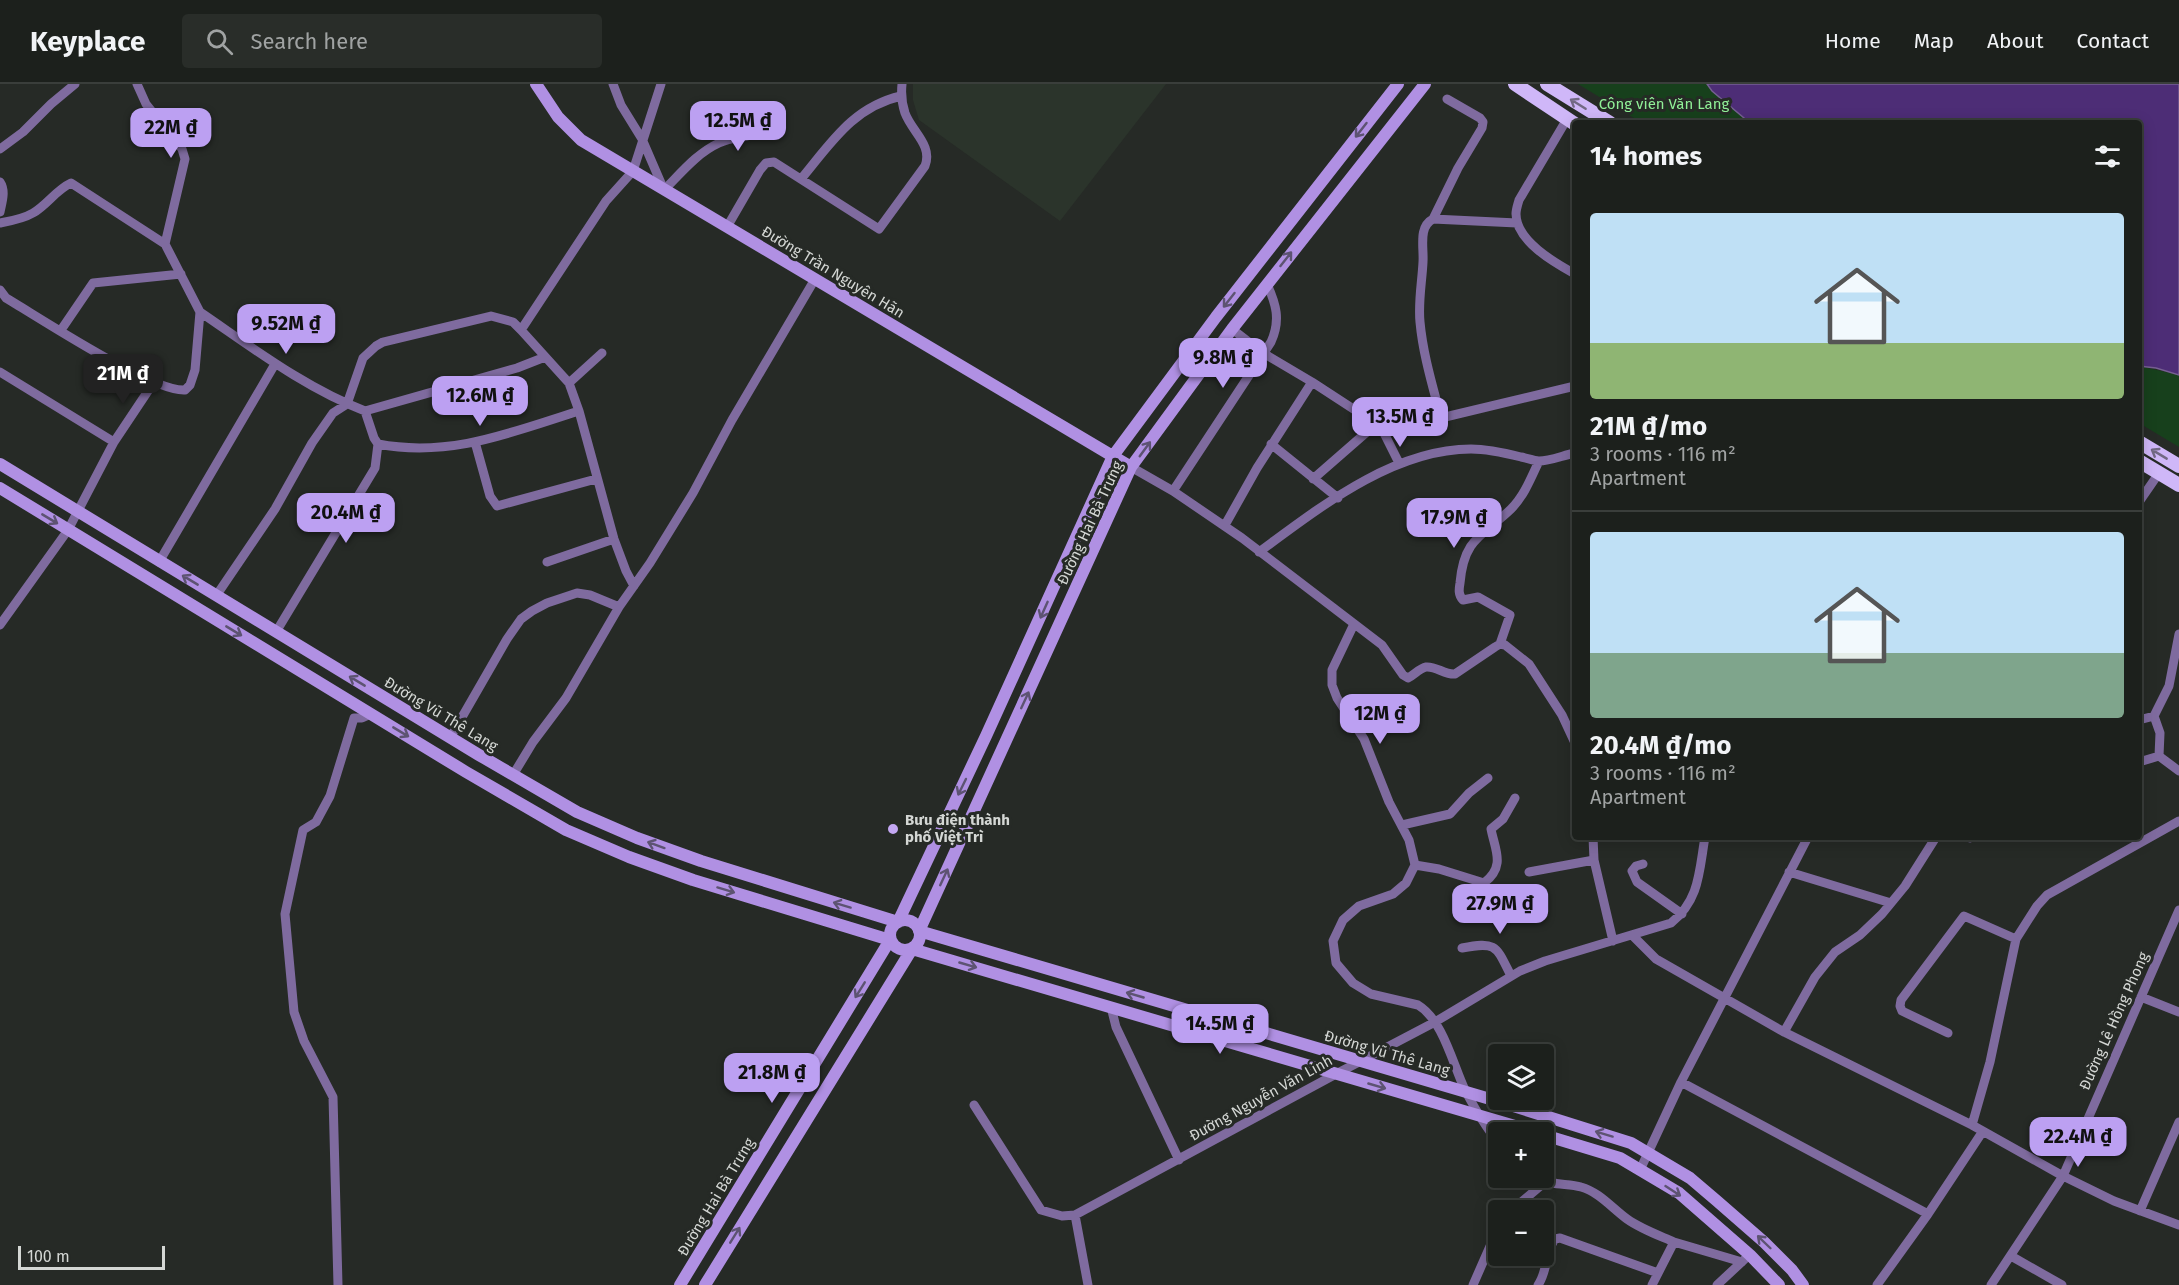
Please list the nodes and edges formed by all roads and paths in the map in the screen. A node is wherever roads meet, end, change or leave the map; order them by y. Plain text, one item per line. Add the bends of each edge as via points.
1 (75, 84) edge
2 (137, 84) edge
3 (536, 84) edge
4 (613, 84) edge
5 (661, 84) edge
6 (902, 84) edge
7 (1398, 84) edge
8 (1425, 84) edge
9 (1515, 84) edge
10 (1547, 84) edge
11 (901, 96) junction
12 (1447, 99) dead end
13 (1605, 120) edge
14 (1571, 122) edge
15 (766, 123) dead end
16 (642, 139) junction
17 (0, 149) edge
18 (633, 171) junction
19 (801, 179) junction
20 (0, 182) edge
21 (664, 190) junction
22 (0, 212) edge
23 (1433, 219) junction
24 (0, 223) edge
25 (1517, 223) junction
26 (728, 227) junction
27 (165, 244) junction
28 (1572, 272) edge
29 (182, 274) junction
30 (815, 279) junction
31 (1267, 284) junction
32 (0, 290) edge
33 (201, 312) junction
34 (1232, 329) junction
35 (61, 330) junction
36 (521, 330) junction
37 (602, 353) dead end
38 (1263, 353) junction
39 (545, 357) junction
40 (275, 364) junction
41 (0, 372) edge
42 (154, 382) junction
43 (1312, 382) junction
44 (569, 383) junction
45 (1572, 387) edge
46 (347, 404) junction
47 (365, 411) junction
48 (579, 411) junction
49 (1441, 418) junction
50 (1379, 425) junction
51 (114, 442) junction
52 (475, 442) junction
53 (378, 444) junction
54 (1271, 444) junction
55 (2142, 444) edge
56 (1572, 454) edge
57 (1113, 456) junction
58 (1539, 461) junction
59 (1399, 463) junction
60 (2142, 463) edge
61 (0, 464) edge
62 (2179, 466) edge
63 (1131, 467) junction
64 (2159, 473) junction
65 (596, 479) junction
66 (1313, 479) junction
67 (2179, 485) edge
68 (0, 488) edge
69 (1173, 491) junction
70 (1338, 498) junction
71 (2142, 498) edge
72 (78, 512) junction
73 (1225, 525) junction
74 (68, 530) junction
75 (614, 539) junction
76 (1259, 552) junction
77 (159, 561) junction
78 (547, 562) dead end
79 (634, 586) junction
80 (216, 596) junction
81 (619, 607) junction
82 (1354, 624) junction
83 (0, 626) edge
84 (276, 632) junction
85 (2179, 634) edge
86 (1500, 644) junction
87 (371, 714) junction
88 (2154, 716) junction
89 (2142, 719) edge
90 (1572, 737) edge
91 (450, 738) junction
92 (2159, 756) junction
93 (2142, 761) edge
94 (2179, 771) edge
95 (513, 775) junction
96 (1488, 778) dead end
97 (1515, 798) dead end
98 (582, 814) junction
99 (2179, 821) edge
100 (1402, 825) junction
101 (574, 833) junction
102 (1593, 840) edge
103 (1704, 840) edge
104 (1806, 840) edge
105 (1934, 840) edge
106 (1594, 860) junction
107 (1642, 864) dead end
108 (1415, 865) junction
109 (1529, 872) dead end
110 (1789, 872) junction
111 (1891, 903) junction
112 (2179, 910) edge
113 (1682, 914) junction
114 (898, 922) junction
115 (919, 931) junction
116 (1632, 936) junction
117 (2016, 939) junction
118 (890, 940) junction
119 (1613, 941) junction
120 (912, 948) junction
121 (1462, 948) dead end
122 (1511, 976) junction
123 (2141, 997) junction
124 (1724, 998) junction
125 (1111, 1007) junction
126 (2179, 1012) edge
127 (1435, 1022) junction
128 (1784, 1032) junction
129 (1948, 1033) dead end
130 (1360, 1061) junction
131 (1336, 1074) junction
132 (1681, 1082) junction
133 (1466, 1092) junction
134 (974, 1105) dead end
135 (1481, 1116) junction
136 (1501, 1122) edge
137 (2179, 1122) edge
138 (1972, 1125) junction
139 (1488, 1127) edge
140 (1983, 1131) junction
141 (1554, 1138) edge
142 (1649, 1153) junction
143 (1179, 1160) junction
144 (1640, 1170) junction
145 (2063, 1176) junction
146 (1554, 1182) edge
147 (1535, 1188) edge
148 (1522, 1200) edge
149 (2140, 1211) junction
150 (1928, 1214) junction
151 (1075, 1215) junction
152 (2179, 1225) edge
153 (1674, 1242) junction
154 (1488, 1251) edge
155 (2011, 1256) junction
156 (1746, 1258) junction
157 (1658, 1273) junction
158 (338, 1285) edge
159 (680, 1285) edge
160 (705, 1285) edge
161 (1088, 1285) edge
162 (1473, 1285) edge
163 (1538, 1285) edge
164 (1652, 1285) edge
165 (1717, 1285) edge
166 (1779, 1285) edge
167 (1803, 1285) edge
168 (1877, 1285) edge
169 (1991, 1285) edge
170 (2062, 1285) edge

1 - 17 street
2 - 27 street via 146,104 182,149 185,159
3 - 18 street, Đường Trần Nguyên Hãn via 558,117 581,140
4 - 16 street
5 - 16 street
6 - 11 street
7 -> 57 street, Đường Hai Bà Trưng
31 -> 8 street, Đường Hai Bà Trưng
9 - 14 main road
13 -> 10 main road
11 - 19 street via 883,100 847,124
11 - 19 street via 928,159 879,229
12 - 23 street via 1483,122
14 - 25 street via 1519,200
15 - 21 street via 751,136 718,144 691,162
16 - 18 street
16 - 21 street
18 - 21 street, Đường Trần Nguyên Hãn
18 - 36 street via 606,201
19 - 26 street via 774,162 766,163
20 - 22 street
21 - 26 street, Đường Trần Nguyên Hãn
23 - 25 street
23 - 49 street via 1423,230 1419,321
24 - 27 street via 33,213 71,183
25 - 28 street via 1545,257
26 - 30 street, Đường Trần Nguyên Hãn
27 - 29 street
29 - 33 street
29 - 35 street via 93,284
30 - 57 street, Đường Trần Nguyên Hãn
30 - 79 street via 693,493
31 - 34 street, Đường Hai Bà Trưng
31 - 38 street via 1276,304 1277,322
32 - 35 street via 6,298
33 - 40 street
33 - 42 street via 190,385 179,390
34 - 38 street
63 -> 34 street, Đường Hai Bà Trưng
35 - 42 street
36 - 39 street
36 - 46 street via 513,322 491,316 383,342 363,358
37 - 44 street
38 - 43 street
38 - 69 street
39 - 44 street
39 - 47 street
40 - 46 street
40 - 77 street
41 - 51 street
42 - 51 street
43 - 50 street
43 - 54 street
44 - 48 street
45 - 49 street
46 - 47 street
46 - 80 street via 333,413 312,443
47 - 53 street
48 - 52 street
48 - 65 street
49 - 50 street
50 - 59 street
50 - 66 street
51 - 72 street
52 - 53 street via 427,449
52 - 65 street via 490,496 497,506
53 - 84 street via 375,468
54 - 66 street
54 - 73 street
62 -> 55 main road
56 - 58 street
57 - 63 street, Đường Trần Nguyên Hãn
57 -> 114 street, Đường Hai Bà Trưng
58 - 59 street via 1473,449 1449,450
58 - 86 street via 1526,489 1511,508 1474,539 1465,556 1460,597 1478,597 1510,615
59 - 70 street
60 - 64 main road
61 - 72 street, Đường Vũ Thê Lang
63 - 69 street
115 -> 63 street, Đường Hai Bà Trưng
64 - 67 main road
64 - 71 street
65 - 75 street
66 - 70 street
68 -> 74 street
69 - 73 street
70 - 76 street
72 - 74 street
72 - 77 street, Đường Vũ Thê Lang
73 - 76 street
74 - 83 street
74 -> 87 street
75 - 78 street
75 - 79 street
76 - 82 street
80 -> 77 street, Đường Vũ Thê Lang
79 - 81 street
80 - 84 street, Đường Vũ Thê Lang
81 - 91 street via 577,593 526,615 507,639
81 - 95 street via 566,698
82 - 86 street via 1382,645 1396,668 1408,678 1429,667 1455,674
82 - 100 street via 1332,670 1332,685 1364,739
91 -> 84 street, Đường Vũ Thê Lang
85 - 88 street via 2169,686
86 - 90 street via 1528,664
87 -> 101 street
87 - 158 street via 354,718 327,802 316,822 303,830 285,914 294,1012 304,1041 333,1097
88 - 89 street
88 - 92 street via 2160,733
91 - 95 street, Đường Vũ Thê Lang
92 - 93 street
92 - 94 street
95 - 98 street, Đường Vũ Thê Lang
96 - 100 street via 1450,814
97 - 108 street via 1503,819 1491,829 1498,857 1484,883
98 - 101 street
114 -> 98 street, Đường Vũ Thê Lang via 700,861
99 - 117 street via 2047,895
100 - 108 street
101 -> 118 street via 693,880
102 - 106 street
103 - 113 street via 1696,889
104 - 110 street
105 - 111 street
106 - 109 street
106 - 119 street
107 - 113 street via 1632,871 1637,882
108 - 127 street via 1406,883 1393,894 1359,906 1343,920 1334,941 1336,963 1353,983 1371,994 1418,1005
110 - 111 street
110 - 124 street
111 - 128 street via 1860,935 1835,952 1815,977
112 - 123 street, Đường Lê Hồng Phong
113 - 116 street, Đường Nguyễn Văn Linh via 1671,923
114 - 115 street via 910,921
114 - 118 street via 891,930
115 - 120 street via 919,941
130 -> 115 street, Đường Vũ Thê Lang
116 - 119 street, Đường Nguyễn Văn Linh
116 - 124 street via 1656,959
117 - 129 street via 1964,916 1901,1000 1902,1011
117 - 138 street via 1990,1062
118 - 120 street via 899,949
118 -> 159 street, Đường Hai Bà Trưng
119 - 122 street, Đường Nguyễn Văn Linh via 1545,961
120 -> 125 street
160 -> 120 street
121 - 122 street via 1491,945 1500,953
122 - 127 street, Đường Nguyễn Văn Linh
123 - 126 street
123 - 145 street, Đường Lê Hồng Phong
124 - 128 street
124 - 132 street
125 - 131 street
125 - 143 street via 1116,1027
127 - 130 street, Đường Nguyễn Văn Linh
127 - 133 street
128 - 138 street
130 - 131 street, Đường Nguyễn Văn Linh
130 - 133 street, Đường Vũ Thê Lang
131 -> 135 street
131 - 143 street, Đường Nguyễn Văn Linh
132 - 142 street
132 - 150 street
133 - 135 street
142 -> 133 street, Đường Vũ Thê Lang via 1631,1143
134 - 151 street via 1041,1210
135 - 136 street
135 - 139 street
137 - 149 street
138 - 140 street
140 - 145 street
140 - 150 street
141 - 144 street via 1620,1158
142 - 144 street
167 -> 142 street, Đường Vũ Thê Lang via 1729,1210 1690,1178
143 - 151 street, Đường Nguyễn Văn Linh
144 -> 156 street via 1679,1193
145 - 149 street
145 - 155 street, Đường Lê Hồng Phong
146 - 153 street via 1582,1187 1627,1219
147 - 148 street
149 - 152 street
150 - 168 street
151 - 161 street
153 - 156 street
153 - 157 street
154 - 162 street
155 - 169 street, Đường Lê Hồng Phong
155 - 170 street
156 - 165 street
156 - 166 street
157 - 163 street via 1560,1238 1552,1243
157 - 164 street

